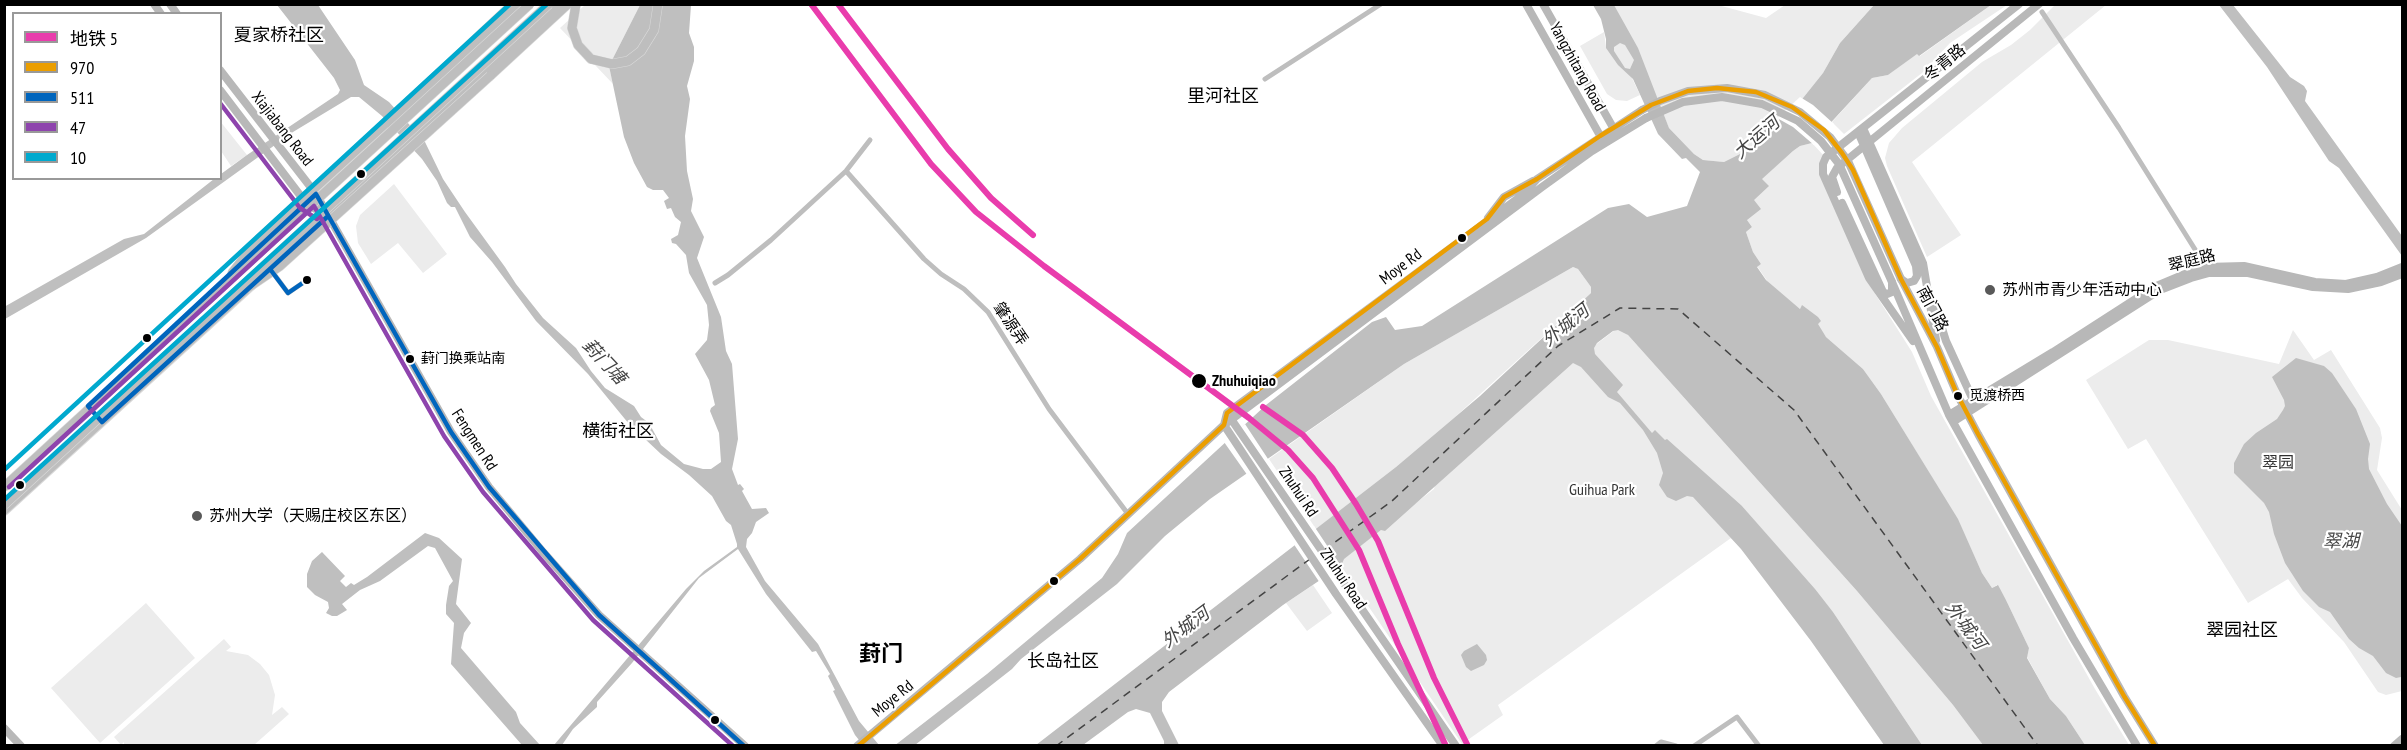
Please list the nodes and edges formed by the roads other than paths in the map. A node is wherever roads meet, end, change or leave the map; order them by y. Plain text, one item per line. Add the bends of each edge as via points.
1 (513, 4) edge
2 (522, 4) edge
3 (530, 4) edge
4 (549, 4) edge
5 (559, 4) edge
6 (568, 4) edge
7 (576, 4) edge
8 (658, 4) edge
9 (1381, 4) edge
10 (1526, 4) edge
11 (1543, 4) edge
12 (2019, 4) edge
13 (2040, 8) edge
14 (222, 73) edge
15 (1265, 79) dead end
16 (222, 93) edge
17 (1860, 130) junction
18 (1615, 131) junction
19 (1602, 139) junction
20 (870, 140) dead end
21 (1867, 144) junction
22 (846, 171) junction
23 (316, 194) junction
24 (306, 203) junction
25 (327, 217) junction
26 (2206, 267) junction
27 (2403, 267) edge
28 (270, 269) junction
29 (2403, 274) edge
30 (1926, 276) junction
31 (308, 280) dead end
32 (1896, 280) junction
33 (715, 283) dead end
34 (214, 296) junction
35 (222, 305) junction
36 (1937, 347) junction
37 (1921, 352) junction
38 (1974, 402) junction
39 (88, 405) junction
40 (1965, 410) junction
41 (1230, 416) junction
42 (1951, 418) junction
43 (102, 422) junction
44 (1224, 425) junction
45 (4, 481) edge
46 (4, 487) edge
47 (4, 505) edge
48 (4, 511) edge
49 (1128, 514) junction
50 (1346, 587) joint
51 (4, 728) edge
52 (2403, 740) edge
53 (858, 745) edge
54 (21, 746) edge
55 (745, 746) edge
56 (1443, 746) edge
57 (1456, 746) edge
58 (1656, 746) edge
59 (1676, 746) edge
60 (1694, 746) edge
61 (1759, 746) edge
62 (2137, 746) edge
63 (2155, 746) edge
64 (2394, 746) edge

1 - 34 highway, bridge via 259,239
2 - 23 main road
3 - 34 highway, bridge
4 - 35 highway, bridge
5 - 25 main road
6 - 35 highway, bridge via 280,266
7 - 8 highway via 572,28 578,45 591,58 612,64 628,61 642,51 654,30
9 - 15 street
10 - 19 main road, Yangzhitang Road
11 - 18 main road, Yangzhitang Road
12 - 17 main road, 冬青路
13 - 21 main road, 冬青路
13 - 26 street
14 - 23 main road, Xiajiabang Road
16 - 24 main road, Xiajiabang Road
17 - 21 main road
17 - 37 main road, 冬青路 via 1825,159 1822,172 1869,278
18 - 19 main road, 南门路
18 - 32 main road, 南门路, bridge via 1678,94 1717,88 1756,92 1783,102 1830,137 1848,161
19 - 41 main road, Moye Rd
19 - 41 main road, Moye Rd via 1504,197 1488,219
20 - 22 street
21 - 30 main road
21 - 32 main road via 1916,267 1914,281
21 - 32 main road, 冬青路 via 1835,170 1833,183 1884,293 1892,292
22 - 33 street via 771,240
22 - 49 street, 肇源弄 via 924,259 988,312 1049,409
23 - 24 main road
23 - 25 main road, Xiajiabang Road
24 - 25 main road, Xiajiabang Road
24 - 39 main road
25 - 28 main road
25 - 55 main road, Fengmen Rd via 475,469 592,608
26 - 27 main road, 翠庭路 via 2244,266 2315,282 2346,284 2377,278
26 - 38 main road, 翠庭路 via 2154,287
28 - 31 street via 288,293
28 - 43 main road
29 - 40 main road, 翠庭路 via 2348,289 2313,287 2248,273 2209,273 2191,278 2160,290
30 - 36 main road
30 - 38 main road via 1946,341
32 - 36 main road, 南门路
32 - 37 main road, 南门路
34 - 46 highway, bridge
35 - 47 highway, bridge
36 - 40 main road, 南门路
37 - 42 main road, 南门路
38 - 40 main road, 翠庭路
39 - 43 main road
39 - 45 main road
40 - 42 main road, 翠庭路
40 - 63 main road, 南门路 via 2118,687
41 - 44 main road, Moye Rd
41 - 50 main road, Zhuhui Rd
42 - 62 main road, 南门路
43 - 48 main road
44 - 49 main road, Moye Rd
44 - 56 main road, Zhuhui Road
49 - 53 main road, Moye Rd via 1014,617
50 - 57 main road, Zhuhui Road
51 - 54 main road
52 - 64 main road
58 - 59 street via 1662,742
60 - 61 street via 1737,717

